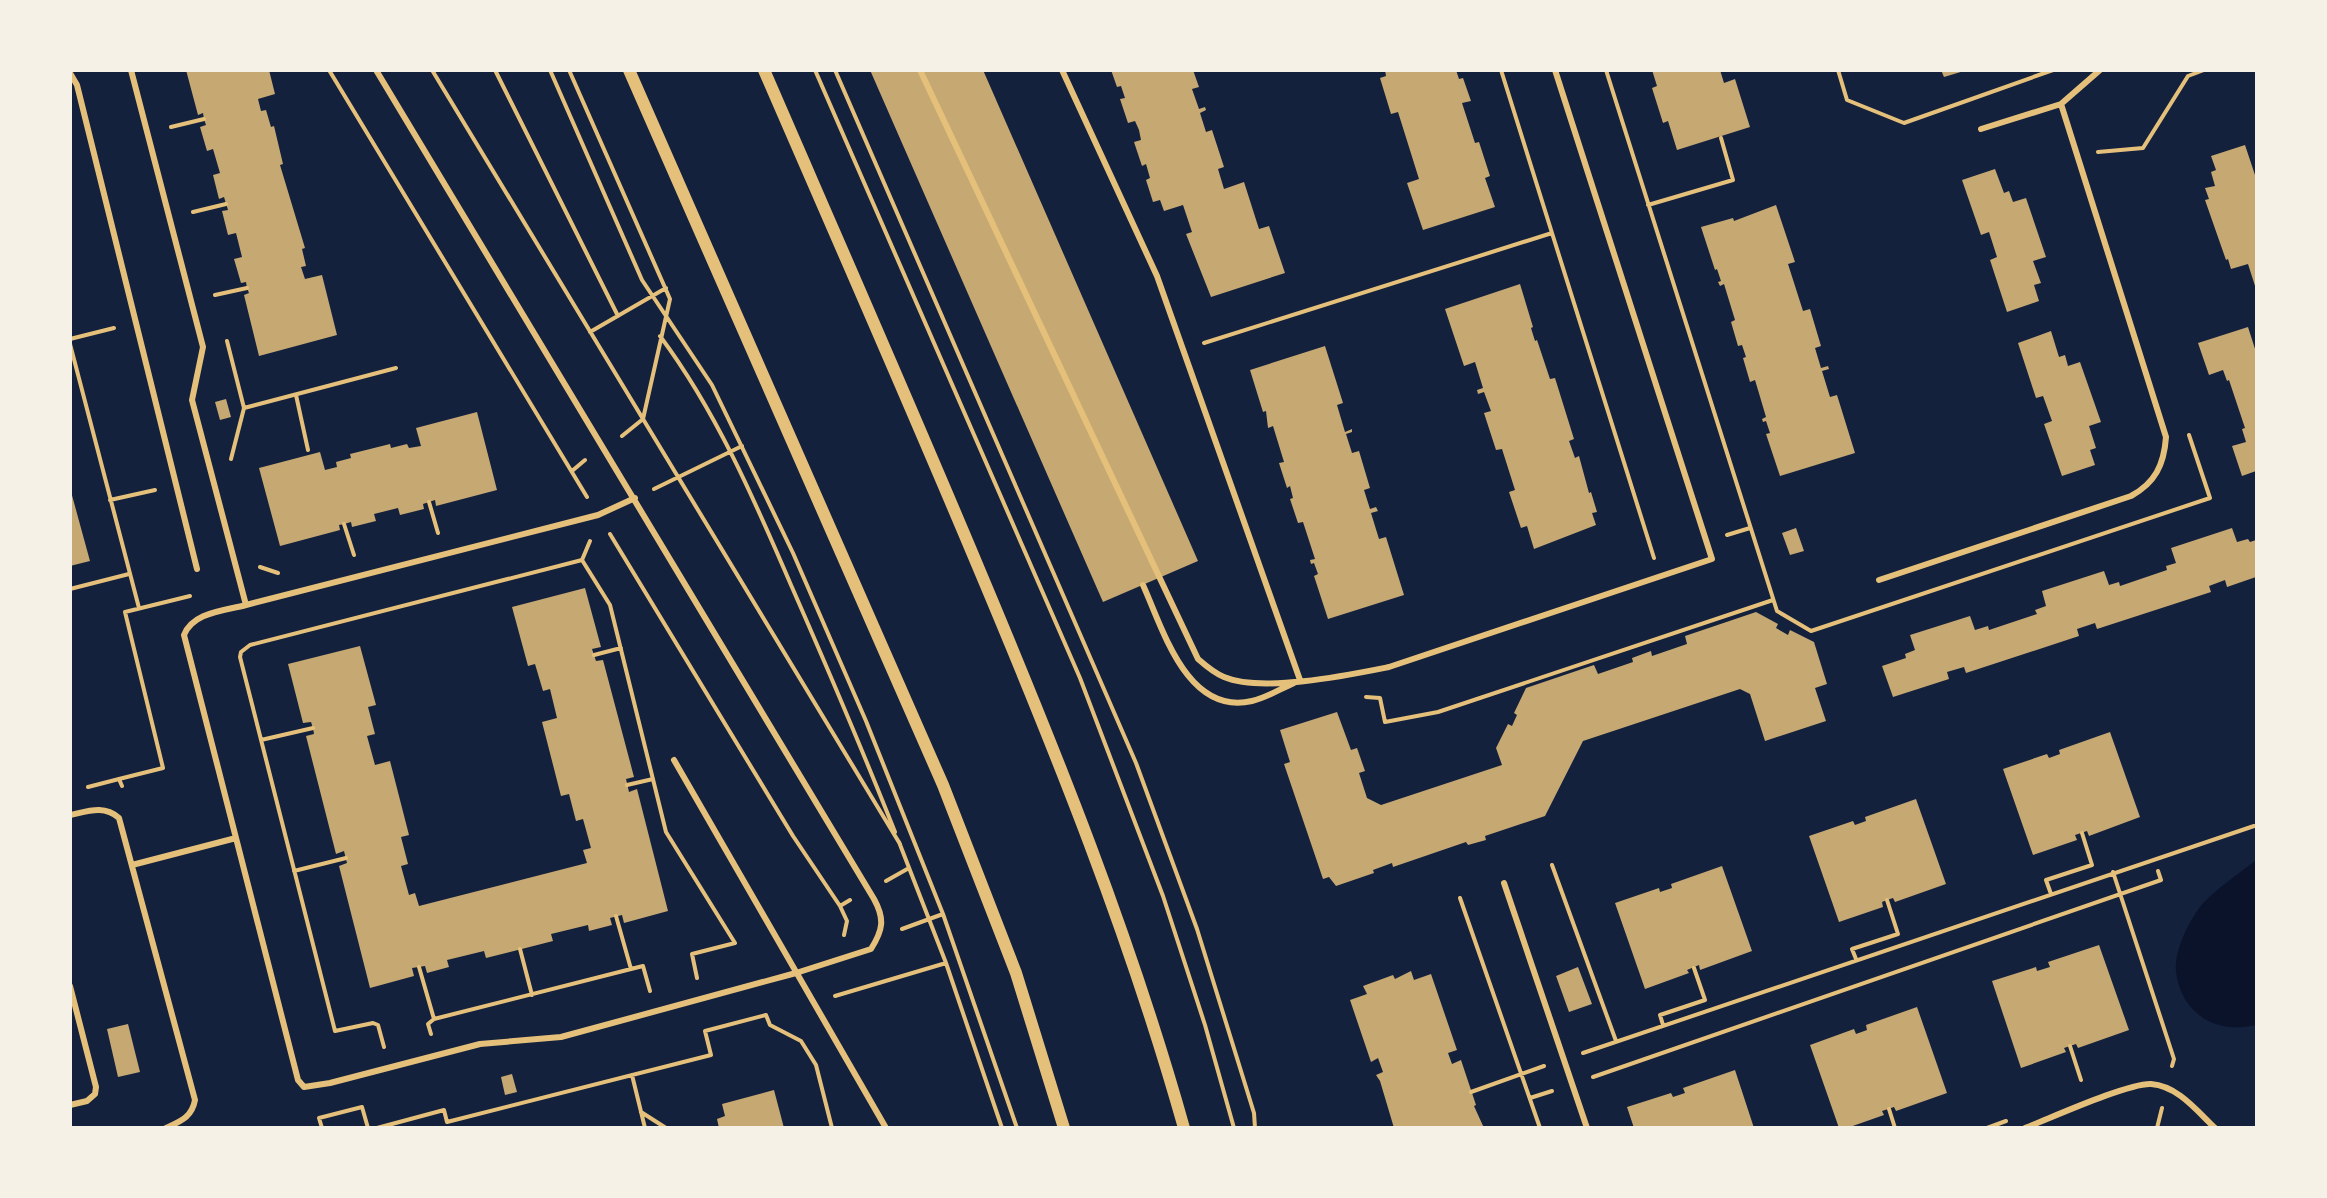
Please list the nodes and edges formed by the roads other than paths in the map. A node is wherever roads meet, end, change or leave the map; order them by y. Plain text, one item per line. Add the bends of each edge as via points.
1 (131, 70) edge
2 (376, 70) edge
3 (629, 70) edge
4 (764, 70) edge
5 (920, 70) edge
6 (1062, 70) edge
7 (1555, 70) edge
8 (2100, 70) edge
9 (70, 73) edge
10 (2061, 104) junction
11 (1981, 129) dead end
12 (635, 498) junction
13 (197, 569) dead end
14 (1879, 580) dead end
15 (1143, 585) dead end
16 (246, 604) junction
17 (1300, 680) junction
18 (674, 759) dead end
19 (70, 815) edge
20 (236, 838) junction
21 (132, 865) junction
22 (1504, 883) dead end
23 (796, 973) junction
24 (70, 986) edge
25 (70, 1105) edge
26 (166, 1128) edge
27 (886, 1128) edge
28 (1064, 1128) edge
29 (1184, 1128) edge
30 (1587, 1128) edge
31 (2025, 1128) edge
32 (2215, 1128) edge

1 - 16 street via 202,347 192,400
2 - 12 street
3 - 28 main road via 943,785 1016,974
4 - 29 main road via 1050,738 1135,968
5 - 17 street via 1198,659 1226,678 1250,682
6 - 17 street via 1157,276
7 - 17 street via 1712,559 1389,667
8 - 10 street
9 - 13 street via 77,86
10 - 11 street
10 - 14 street via 2166,437 2161,464 2145,488 2131,496
12 - 16 street via 598,516
12 - 23 street via 881,912 883,925 871,949
15 - 17 street via 1176,657 1203,691 1220,701 1252,701
16 - 20 street via 196,618 184,635
18 - 23 street
19 - 21 street via 97,809 111,811 119,818
20 - 21 street
20 - 23 street via 298,1080 304,1087 480,1044 561,1037
21 - 26 street via 195,1100 186,1119
22 - 30 street
23 - 27 street
24 - 25 street via 96,1087 87,1101
31 - 32 street via 2151,1084 2185,1098

